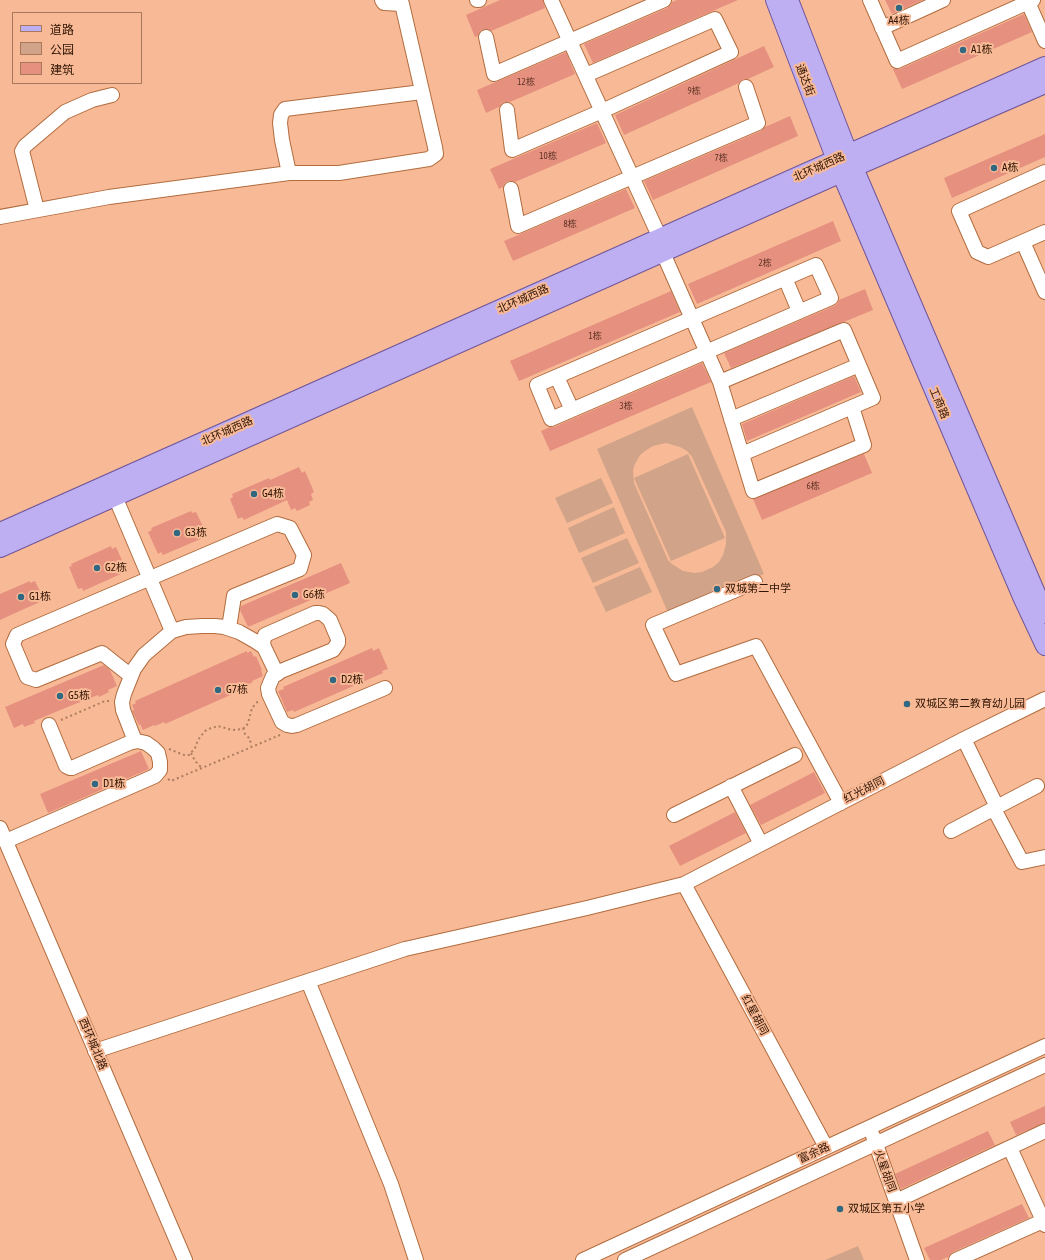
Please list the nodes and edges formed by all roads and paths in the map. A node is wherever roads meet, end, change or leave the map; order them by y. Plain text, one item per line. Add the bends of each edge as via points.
1 (382, 0) edge
2 (552, 0) edge
3 (664, 0) edge
4 (775, 0) edge
5 (789, 0) edge
6 (870, 0) edge
7 (944, 0) edge
8 (1029, 1) edge
9 (882, 28) junction
10 (486, 36) dead end
11 (570, 41) junction
12 (1045, 41) edge
13 (1045, 66) edge
14 (586, 75) junction
15 (1045, 84) edge
16 (746, 87) dead end
17 (422, 92) junction
18 (112, 95) dead end
19 (507, 110) dead end
20 (602, 111) junction
21 (845, 164) junction
22 (1045, 172) edge
23 (289, 173) junction
24 (632, 177) junction
25 (511, 189) dead end
26 (36, 210) junction
27 (0, 217) edge
28 (1045, 232) edge
29 (1023, 242) junction
30 (661, 246) junction
31 (785, 278) junction
32 (1044, 288) edge
33 (799, 311) junction
34 (692, 318) junction
35 (707, 351) junction
36 (859, 365) junction
37 (557, 377) junction
38 (720, 382) junction
39 (852, 407) junction
40 (572, 410) junction
41 (732, 419) junction
42 (742, 454) junction
43 (112, 490) junction
44 (0, 532) edge
45 (0, 548) edge
46 (150, 579) junction
47 (754, 582) dead end
48 (1035, 594) edge
49 (1045, 614) edge
50 (229, 628) junction
51 (172, 631) junction
52 (1045, 646) edge
53 (264, 647) junction
54 (277, 674) junction
55 (131, 676) junction
56 (385, 688) dead end
57 (269, 694) junction
58 (1045, 698) edge
59 (122, 702) junction
60 (49, 725) joint
61 (287, 725) junction
62 (243, 728) junction
63 (964, 739) junction
64 (135, 742) junction
65 (251, 747) junction
66 (153, 748) junction
67 (191, 753) junction
68 (795, 755) dead end
69 (202, 768) junction
70 (158, 774) junction
71 (732, 786) junction
72 (1037, 786) dead end
73 (841, 803) junction
74 (995, 808) junction
75 (674, 815) dead end
76 (0, 828) edge
77 (951, 831) dead end
78 (6, 841) junction
79 (761, 844) junction
80 (1045, 858) edge
81 (684, 884) junction
82 (308, 981) junction
83 (1045, 1046) edge
84 (95, 1051) junction
85 (1045, 1065) edge
86 (869, 1127) junction
87 (1045, 1132) edge
88 (875, 1144) junction
89 (826, 1147) junction
90 (1010, 1148) junction
91 (896, 1201) junction
92 (1044, 1222) edge
93 (185, 1260) edge
94 (416, 1260) edge
95 (583, 1260) edge
96 (625, 1260) edge
97 (917, 1260) edge
98 (956, 1260) edge

1 - 17 street via 384,3 402,4
2 - 11 street
3 - 11 street
4 - 21 main road, 通达街
5 - 21 main road, 通达街
6 - 9 street
7 - 9 street
8 - 9 street via 897,61
8 - 12 street
10 - 11 street via 494,74
11 - 14 street
13 - 21 main road, 北环城西路
14 - 20 street
14 - 20 street via 715,19 731,52
15 - 21 main road, 北环城西路
16 - 24 street via 758,123
17 - 23 street via 285,109 280,123
17 - 23 street via 436,154 429,159 339,173
18 - 26 street via 92,100 65,112 25,146 22,151
19 - 20 street via 512,150
20 - 24 street
21 - 30 main road, 北环城西路
21 - 48 main road, 工商路
22 - 29 street via 959,211 977,252 988,258
23 - 26 street via 109,197
24 - 25 street via 518,226
24 - 30 street
26 - 27 street
28 - 29 street
29 - 32 street
30 - 34 street
30 - 43 main road, 北环城西路
31 - 33 street
31 - 33 street via 816,264 831,298
31 - 34 street
33 - 35 street
34 - 35 street
34 - 37 street
35 - 38 street
35 - 40 street
36 - 38 street via 844,330
36 - 39 street via 873,398
36 - 41 street
37 - 40 street
37 - 40 street via 537,385 551,419
38 - 41 street
39 - 42 street
39 - 42 street via 864,445 753,491
41 - 42 street
43 - 44 main road, 北环城西路
43 - 45 main road, 北环城西路
43 - 46 street
46 - 50 street via 277,524 290,528 304,555 300,569 234,596
46 - 51 street
46 - 55 street via 17,635 13,644 27,676 36,680 102,653
47 - 73 street via 653,625 676,674 756,646
48 - 49 main road, 工商路
48 - 52 main road, 工商路
50 - 51 street via 202,626
50 - 53 street via 248,636
51 - 55 street via 144,655
53 - 54 street
53 - 54 street via 263,638 269,632 315,613 323,614 330,620 338,639 336,647
54 - 57 street via 268,688
55 - 59 street
56 - 61 street via 298,725
57 - 61 street via 279,717
57 - 62 path via 256,702 246,727
58 - 63 street, 红光胡同
59 - 60 path via 105,701
59 - 64 street
60 - 64 street via 66,766 70,768
61 - 65 path via 284,733
62 - 65 path via 250,739
62 - 67 path via 211,728 201,736
63 - 73 street, 红光胡同
63 - 74 street
64 - 66 street via 146,743
65 - 69 path
66 - 67 path via 163,747 184,755
66 - 70 street via 158,753 160,762
67 - 69 path
68 - 71 street
69 - 70 path via 171,781
70 - 78 street
71 - 75 street
71 - 79 street
72 - 74 street
73 - 79 street, 红光胡同
74 - 77 street
74 - 80 street via 1022,862
76 - 78 street, 西环城北路
78 - 84 street, 西环城北路
79 - 81 street, 红光胡同
81 - 82 street, 红光胡同 via 405,948
81 - 89 street, 红星胡同
82 - 84 street, 红光胡同
82 - 94 street via 391,1184
83 - 86 street, 富余路
84 - 93 street, 西环城北路
85 - 88 street, 富余路
86 - 88 street, 火星胡同
86 - 89 street, 富余路
87 - 90 street
88 - 91 street, 火星胡同
88 - 96 street, 富余路
89 - 95 street, 富余路
90 - 91 street
90 - 92 street
91 - 97 street, 火星胡同
92 - 98 street

